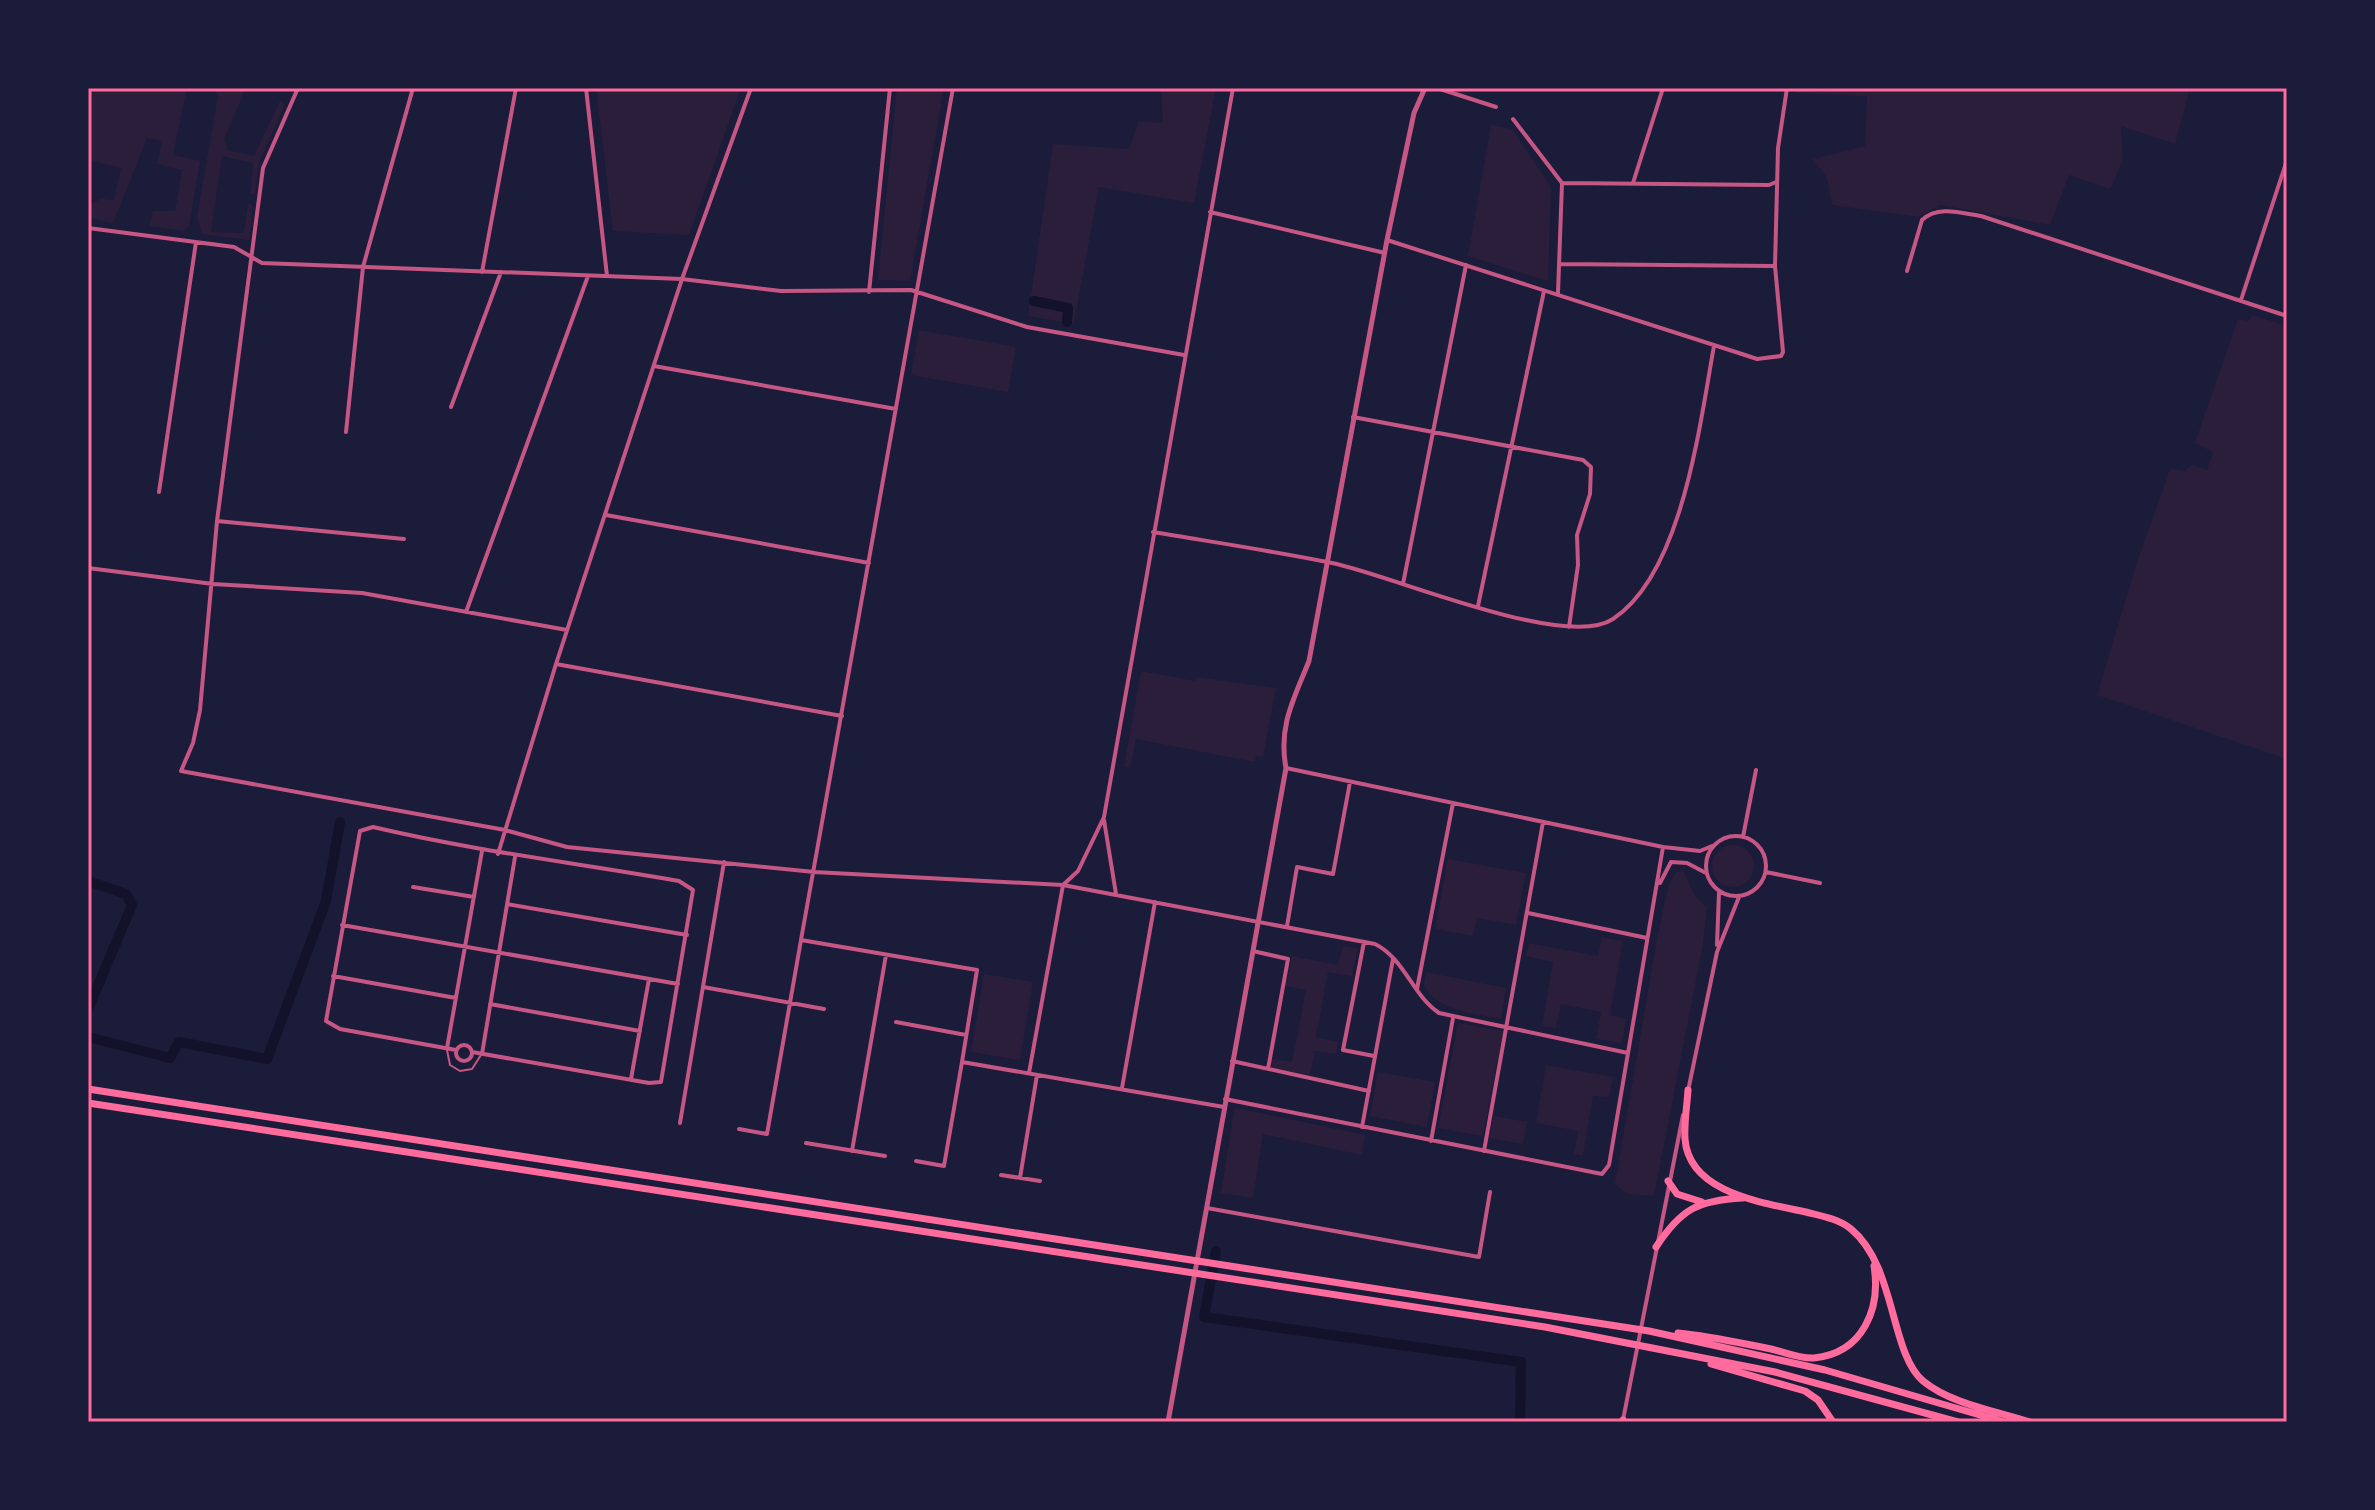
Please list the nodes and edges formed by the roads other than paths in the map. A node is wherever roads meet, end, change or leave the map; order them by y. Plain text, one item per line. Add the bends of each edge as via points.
1 (298, 88) edge
2 (413, 88) edge
3 (516, 88) edge
4 (586, 88) edge
5 (751, 88) edge
6 (890, 88) edge
7 (953, 88) edge
8 (1233, 88) edge
9 (1425, 88) edge
10 (1437, 88) edge
11 (1663, 88) edge
12 (1787, 88) edge
13 (1496, 107) dead end
14 (1513, 119) dead end
15 (2287, 160) edge
16 (1777, 182) junction
17 (1562, 183) junction
18 (1633, 183) junction
19 (1210, 212) junction
20 (88, 228) edge
21 (1387, 240) junction
22 (196, 242) junction
23 (1385, 253) junction
24 (252, 257) junction
25 (1560, 264) junction
26 (1466, 265) junction
27 (1775, 266) junction
28 (363, 267) junction
29 (1907, 271) dead end
30 (482, 272) junction
31 (501, 272) junction
32 (588, 276) junction
33 (607, 277) junction
34 (682, 279) junction
35 (916, 291) junction
36 (1544, 291) junction
37 (869, 292) junction
38 (1558, 293) junction
39 (2241, 300) junction
40 (2287, 316) edge
41 (1714, 346) junction
42 (1184, 355) junction
43 (654, 366) junction
44 (451, 407) dead end
45 (896, 409) junction
46 (1353, 417) junction
47 (346, 432) dead end
48 (1433, 432) junction
49 (1513, 447) junction
50 (159, 492) dead end
51 (606, 515) junction
52 (217, 521) junction
53 (1153, 532) junction
54 (404, 539) dead end
55 (1326, 562) junction
56 (869, 563) junction
57 (88, 568) edge
58 (213, 584) junction
59 (1403, 584) junction
60 (1478, 606) junction
61 (466, 612) junction
62 (1569, 627) junction
63 (567, 630) junction
64 (556, 664) junction
65 (842, 716) junction
66 (1286, 768) junction
67 (1756, 770) dead end
68 (1350, 782) junction
69 (1453, 803) junction
70 (1104, 817) junction
71 (1543, 822) junction
72 (505, 830) junction
73 (1743, 837) junction
74 (1712, 846) junction
75 (1663, 847) junction
76 (482, 851) junction
77 (498, 854) junction
78 (515, 857) junction
79 (724, 862) junction
80 (814, 872) junction
81 (1766, 872) junction
82 (1706, 874) junction
83 (1820, 883) dead end
84 (1063, 885) junction
85 (413, 887) dead end
86 (1719, 892) junction
87 (1657, 893) junction
88 (1117, 895) junction
89 (474, 897) junction
90 (1739, 897) junction
91 (1155, 902) junction
92 (507, 904) junction
93 (1528, 913) junction
94 (1259, 921) junction
95 (342, 925) junction
96 (1287, 926) junction
97 (687, 935) junction
98 (1648, 938) junction
99 (801, 940) junction
100 (1364, 942) junction
101 (465, 947) junction
102 (1253, 951) junction
103 (1717, 952) junction
104 (499, 953) junction
105 (886, 955) junction
106 (1394, 957) junction
107 (333, 976) junction
108 (649, 979) junction
109 (679, 984) junction
110 (703, 987) junction
111 (1417, 989) junction
112 (456, 998) junction
113 (790, 1003) junction
114 (490, 1004) junction
115 (824, 1009) dead end
116 (1453, 1017) junction
117 (896, 1022) dead end
118 (1509, 1029) junction
119 (640, 1031) junction
120 (966, 1035) junction
121 (447, 1048) junction
122 (456, 1050) junction
123 (472, 1052) junction
124 (1628, 1053) junction
125 (482, 1054) junction
126 (1375, 1057) junction
127 (1232, 1061) junction
128 (962, 1062) junction
129 (1268, 1069) junction
130 (1029, 1073) junction
131 (1037, 1075) junction
132 (631, 1080) junction
133 (88, 1089) edge
134 (1122, 1090) junction
135 (1688, 1090) junction
136 (1369, 1091) junction
137 (1225, 1099) junction
138 (88, 1103) edge
139 (1224, 1107) junction
140 (680, 1123) dead end
141 (1362, 1127) junction
142 (739, 1129) dead end
143 (1431, 1141) junction
144 (806, 1143) dead end
145 (852, 1151) junction
146 (1484, 1151) junction
147 (885, 1156) dead end
148 (916, 1161) dead end
149 (1001, 1175) dead end
150 (1020, 1178) junction
151 (1040, 1181) dead end
152 (1668, 1181) junction
153 (1490, 1192) dead end
154 (1745, 1198) junction
155 (1704, 1202) junction
156 (1207, 1208) junction
157 (1656, 1247) junction
158 (1872, 1256) junction
159 (1649, 1331) junction
160 (1647, 1347) junction
161 (1623, 1421) edge
162 (1168, 1422) edge
163 (1833, 1422) edge
164 (1958, 1422) edge
165 (2004, 1422) edge
166 (2030, 1422) edge

1 - 24 street via 263,168
2 - 28 street
3 - 30 street
4 - 33 street
5 - 34 street
6 - 37 street
7 - 35 street
8 - 19 street
9 - 21 street via 1414,113
10 - 13 street
11 - 18 street
12 - 16 street
14 - 17 street
15 - 39 street
16 - 18 street
16 - 27 street
17 - 18 street
17 - 25 street
19 - 23 street
19 - 42 street
20 - 22 street
21 - 23 street
21 - 26 street
22 - 24 street via 234,247
22 - 50 street
23 - 46 street
24 - 28 street via 262,263
24 - 52 street
25 - 27 street
25 - 38 street
26 - 36 street
26 - 48 street
27 - 41 street via 1783,352 1757,359
28 - 30 street
28 - 47 street
29 - 39 street via 1922,220 1940,211 1981,216
30 - 31 street
31 - 32 street
31 - 44 street
32 - 33 street
32 - 61 street
33 - 34 street
34 - 37 street via 781,291
34 - 43 street
35 - 37 street
35 - 42 street via 1027,327
35 - 45 street
36 - 38 street
36 - 49 street
38 - 41 street
39 - 40 street
41 - 62 street via 1685,500 1662,555 1616,617 1603,625
42 - 53 street
43 - 45 street
43 - 51 street
45 - 56 street
46 - 48 street
46 - 55 street
48 - 49 street
48 - 59 street
49 - 60 street
49 - 62 street via 1583,460 1593,475 1577,535
51 - 56 street
51 - 63 street
52 - 54 street
52 - 58 street
53 - 55 street
53 - 70 street
55 - 59 street
55 - 66 street via 1309,661 1286,715
56 - 65 street
57 - 58 street
58 - 61 street via 362,593
58 - 72 street via 200,710 181,771
59 - 60 street
60 - 62 street
61 - 63 street
63 - 64 street
64 - 65 street
64 - 72 street
65 - 80 street
66 - 68 street
66 - 94 street
67 - 73 street
68 - 69 street
68 - 96 street via 1333,874 1297,867
69 - 71 street
69 - 111 street
70 - 84 street via 1078,871
70 - 88 street
71 - 75 street
71 - 93 street
72 - 77 street
72 - 79 street via 567,847
73 - 74 street via 1727,837
73 - 81 street via 1759,846
74 - 75 street via 1700,851
74 - 82 street
75 - 87 street
76 - 77 street
76 - 89 street
76 - 95 street via 366,827 357,839
77 - 78 street
78 - 92 street
78 - 97 street via 687,884 694,898
79 - 80 street
79 - 110 street
80 - 84 street
80 - 99 street
81 - 83 street
81 - 90 street via 1757,889
82 - 86 street
82 - 87 street via 1697,866 1671,862
84 - 88 street
84 - 130 street
85 - 89 street
86 - 90 street
86 - 103 street
87 - 98 street
88 - 91 street
89 - 101 street
90 - 103 street
91 - 94 street
91 - 134 street
92 - 97 street
92 - 104 street
93 - 98 street
93 - 118 street
94 - 96 street
94 - 102 street
95 - 101 street
95 - 107 street
96 - 100 street
97 - 109 street
98 - 124 street
99 - 105 street
99 - 113 street
100 - 106 street
100 - 126 street via 1343,1050
101 - 104 street
101 - 112 street
102 - 127 street
102 - 129 street via 1288,959
103 - 135 street
104 - 108 street
104 - 114 street
105 - 120 street via 977,970
105 - 145 street
106 - 111 street
106 - 126 street
107 - 112 street
107 - 121 street via 326,1012 332,1027
108 - 109 street
108 - 119 street
109 - 132 street via 661,1082
110 - 113 street
110 - 140 street
111 - 116 street via 1426,1004
112 - 121 street
113 - 115 street
113 - 142 street via 767,1134
114 - 119 street
114 - 125 street
116 - 118 street
116 - 143 street
117 - 120 street
118 - 124 street
118 - 146 street
119 - 132 street
120 - 128 street
121 - 122 street
121 - 125 lane via 447,1060 460,1071 477,1065
122 - 123 street via 465,1045
122 - 123 street via 462,1061
123 - 125 street
124 - 146 street via 1609,1165 1602,1174
125 - 132 street
126 - 136 street
127 - 129 street
127 - 137 street
128 - 130 street
128 - 148 street via 944,1166
129 - 136 street
130 - 131 street
131 - 134 street
131 - 150 street
133 - 159 highway
134 - 139 street
135 - 152 street
135 - 154 highway via 1685,1142 1691,1155 1713,1183
136 - 141 street
137 - 139 street
137 - 141 street
138 - 160 highway
139 - 156 street
141 - 143 street
143 - 146 street
144 - 145 street
145 - 147 street
149 - 150 street
150 - 151 street
152 - 155 highway via 1677,1194
152 - 157 street
153 - 156 street via 1479,1257
154 - 155 highway
154 - 158 highway via 1845,1224
155 - 157 highway via 1678,1218
156 - 162 street
157 - 161 street
158 - 159 highway via 1876,1293 1871,1318 1852,1342 1832,1353 1809,1358 1707,1336
158 - 166 highway via 1916,1373 1942,1392
159 - 165 highway via 1825,1370
160 - 163 highway via 1797,1387 1818,1400
160 - 164 highway via 1775,1372

